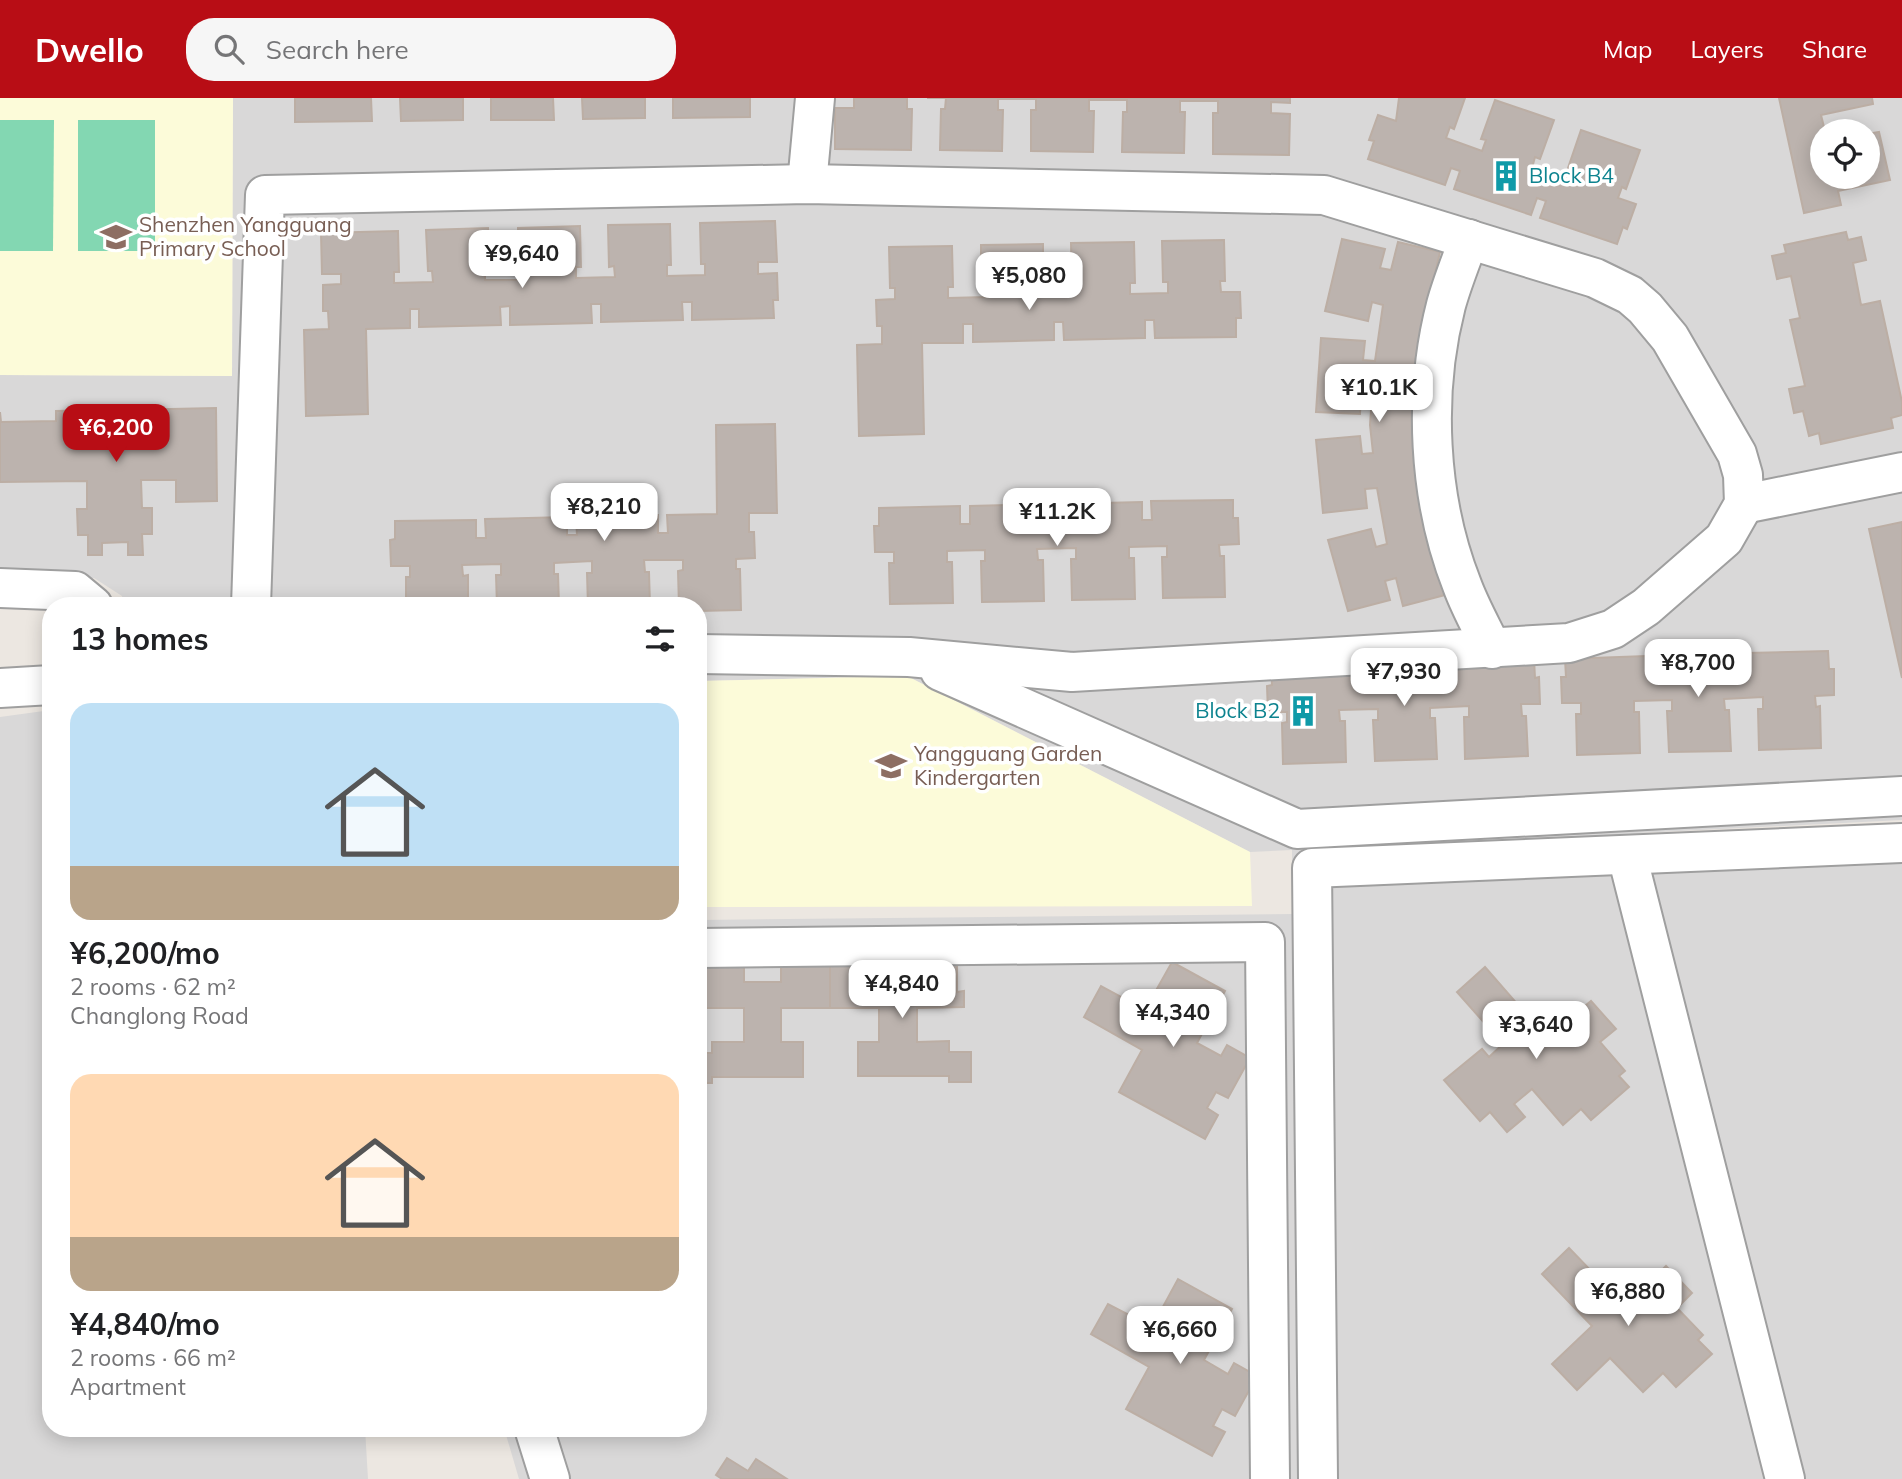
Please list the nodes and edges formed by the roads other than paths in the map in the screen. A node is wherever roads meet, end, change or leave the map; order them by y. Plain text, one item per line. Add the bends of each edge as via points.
1 (815, 98) edge
2 (807, 184) junction
3 (1469, 239) junction
4 (1902, 472) edge
5 (1744, 504) junction
6 (0, 588) edge
7 (82, 597) edge
8 (251, 597) edge
9 (1492, 649) junction
10 (707, 654) edge
11 (909, 657) junction
12 (42, 686) edge
13 (0, 688) edge
14 (1902, 796) edge
15 (1902, 843) edge
16 (1627, 855) junction
17 (707, 948) edge
18 (537, 1437) edge
19 (550, 1479) edge
20 (1270, 1479) edge
21 (1318, 1479) edge
22 (1785, 1479) edge

1 - 2 street
2 - 3 street via 1324,195
2 - 8 street via 265,195
3 - 5 street via 1595,278 1645,307 1670,338 1737,454
3 - 9 street via 1446,306 1434,376 1432,447 1442,517 1458,573
4 - 5 street
5 - 9 street via 1724,539 1646,607 1613,629 1569,643
6 - 7 street via 75,591
9 - 11 street via 1072,673
10 - 11 street
11 - 14 street via 1297,829
12 - 13 street
15 - 16 street
16 - 21 street via 1312,868
16 - 22 street
17 - 20 street via 1265,942
18 - 19 street

